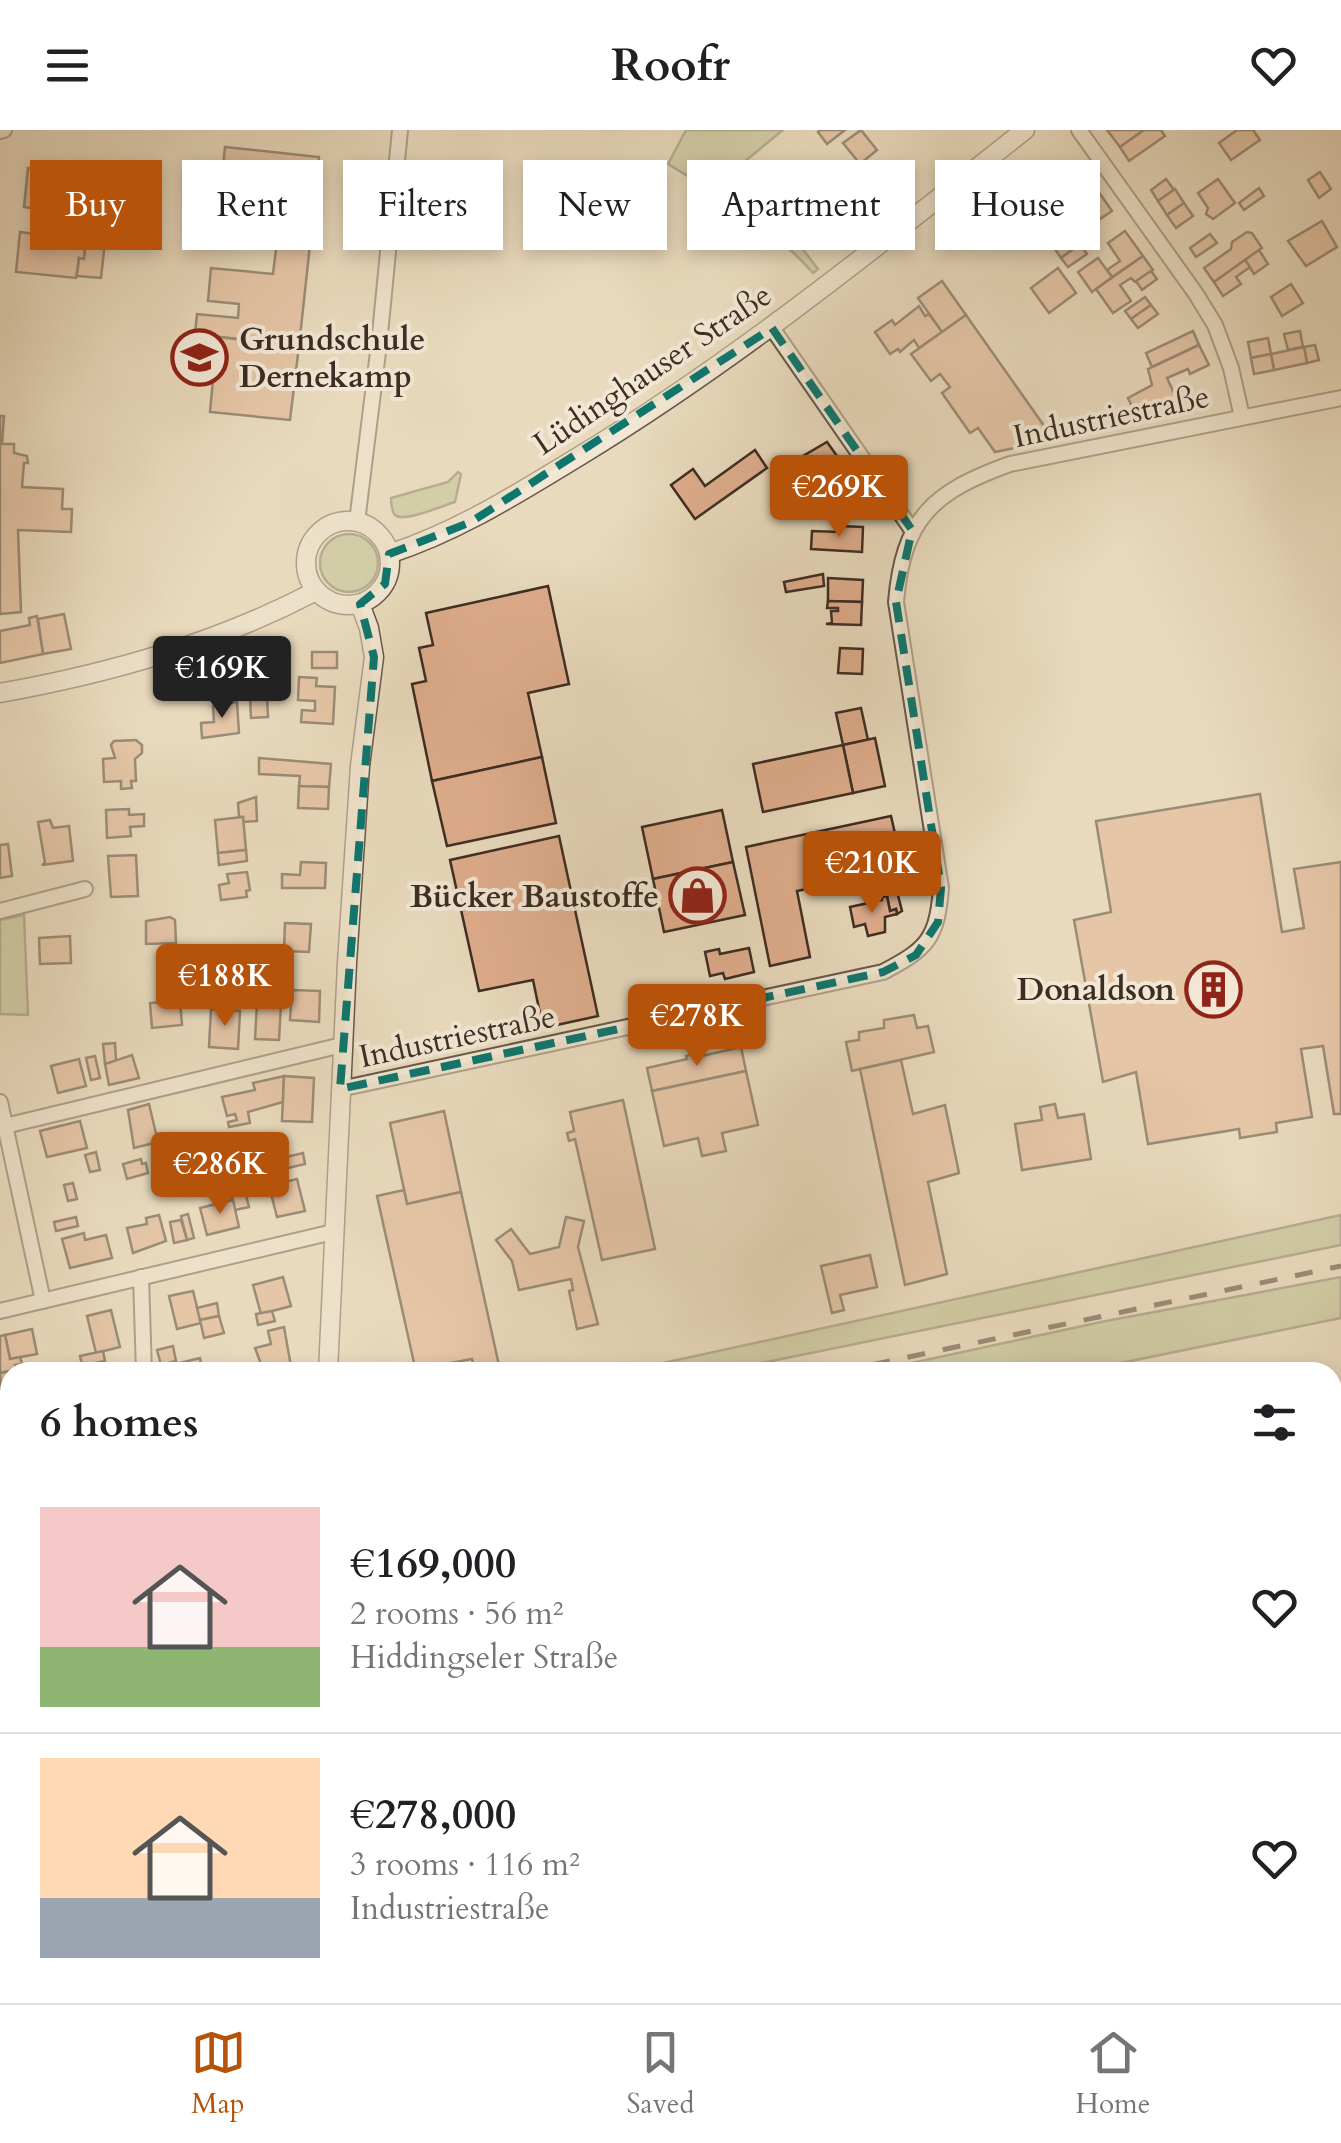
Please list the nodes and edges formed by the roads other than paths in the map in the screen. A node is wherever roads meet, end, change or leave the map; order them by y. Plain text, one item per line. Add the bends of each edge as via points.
1 (400, 130) edge
2 (1026, 130) edge
3 (1079, 130) edge
4 (772, 328) junction
5 (1341, 398) edge
6 (1242, 417) junction
7 (356, 522) junction
8 (912, 530) junction
9 (389, 554) junction
10 (316, 591) junction
11 (360, 604) junction
12 (0, 692) edge
13 (85, 890) dead end
14 (0, 911) edge
15 (342, 1045) junction
16 (340, 1089) junction
17 (0, 1102) edge
18 (5, 1126) junction
19 (333, 1232) junction
20 (141, 1278) junction
21 (43, 1301) junction
22 (0, 1311) edge
23 (144, 1362) edge
24 (328, 1362) edge

1 - 7 street
2 - 4 street, Lüdinghauser Straße
3 - 6 street via 1196,294 1231,368
4 - 8 street
4 - 9 street, Lüdinghauser Straße via 628,428 471,522
5 - 6 street, Industriestraße
6 - 8 street, Industriestraße via 1010,464 936,501
7 - 9 street via 371,528
7 - 10 street via 323,529 312,542 306,559
8 - 16 street, Industriestraße via 899,565 896,602 940,888 938,922 916,955 882,972
9 - 11 street via 384,584
10 - 11 street via 329,601
10 - 12 street via 196,645
11 - 15 street via 374,657
13 - 14 street
15 - 16 street
15 - 18 street
16 - 19 street
17 - 18 street
18 - 21 street
19 - 20 street
19 - 24 street
20 - 21 street
20 - 23 street
21 - 22 street

